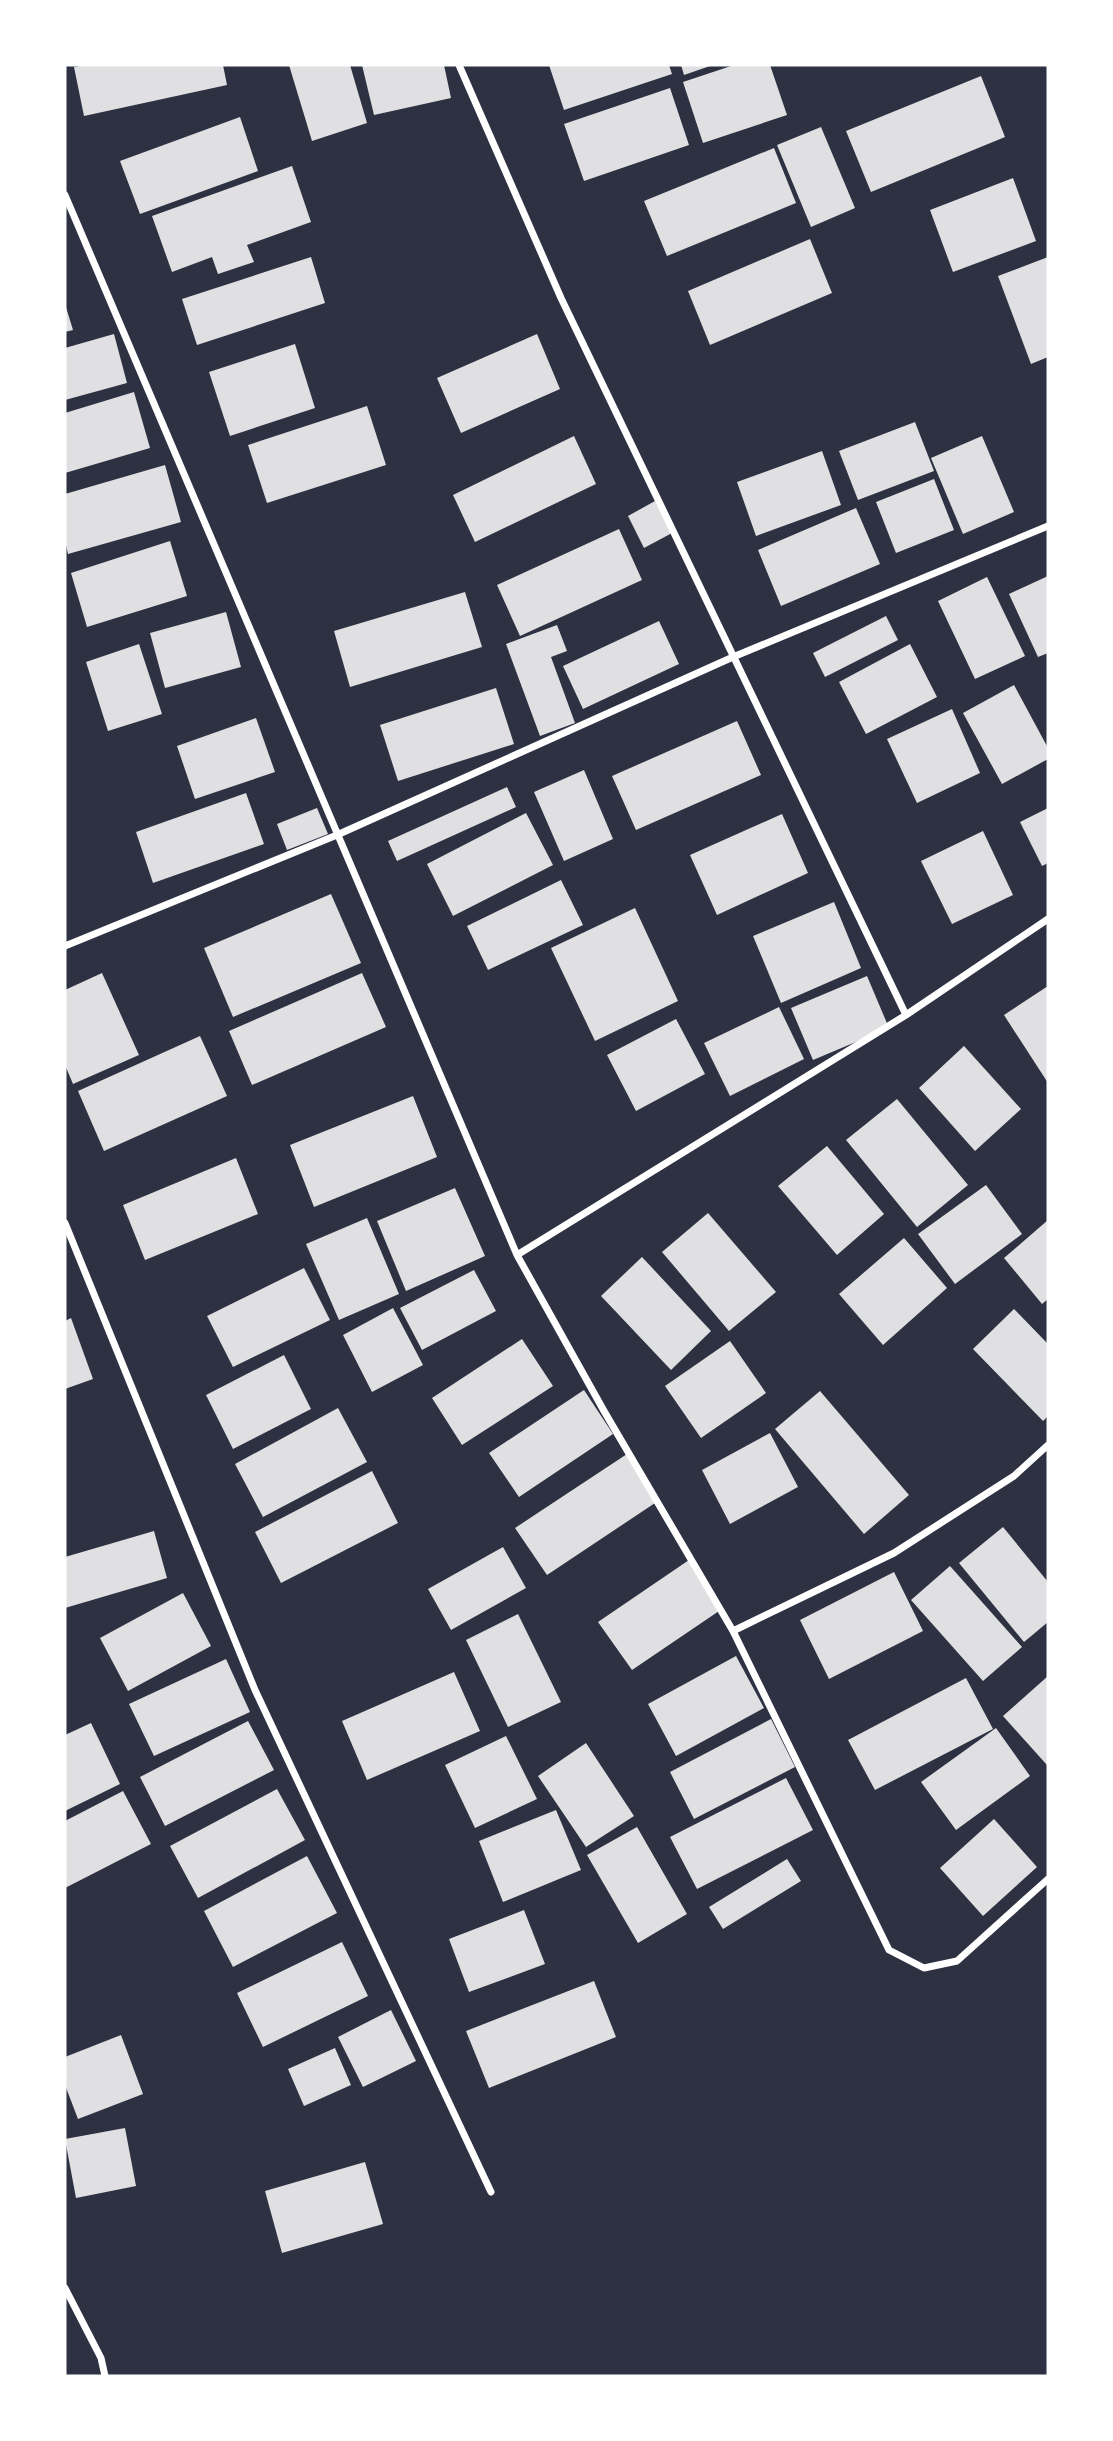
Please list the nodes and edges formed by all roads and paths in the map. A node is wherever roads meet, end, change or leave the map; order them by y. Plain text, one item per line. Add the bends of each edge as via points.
1 (459, 65) edge
2 (65, 195) edge
3 (1048, 526) edge
4 (733, 657) junction
5 (337, 835) junction
6 (1048, 919) edge
7 (65, 946) edge
8 (905, 1015) junction
9 (65, 1223) edge
10 (517, 1255) junction
11 (1048, 1445) edge
12 (733, 1630) junction
13 (1048, 1879) edge
14 (491, 2192) dead end
15 (65, 2288) edge
16 (105, 2376) edge

1 - 4 street via 562,298
2 - 5 street
3 - 4 street
4 - 5 street
4 - 8 street
5 - 7 street
5 - 10 street
6 - 8 street
8 - 10 street
9 - 14 street via 255,1690
10 - 12 street
11 - 12 street via 1014,1476 894,1553
12 - 13 street via 889,1950 924,1968 957,1961
15 - 16 street via 101,2358

